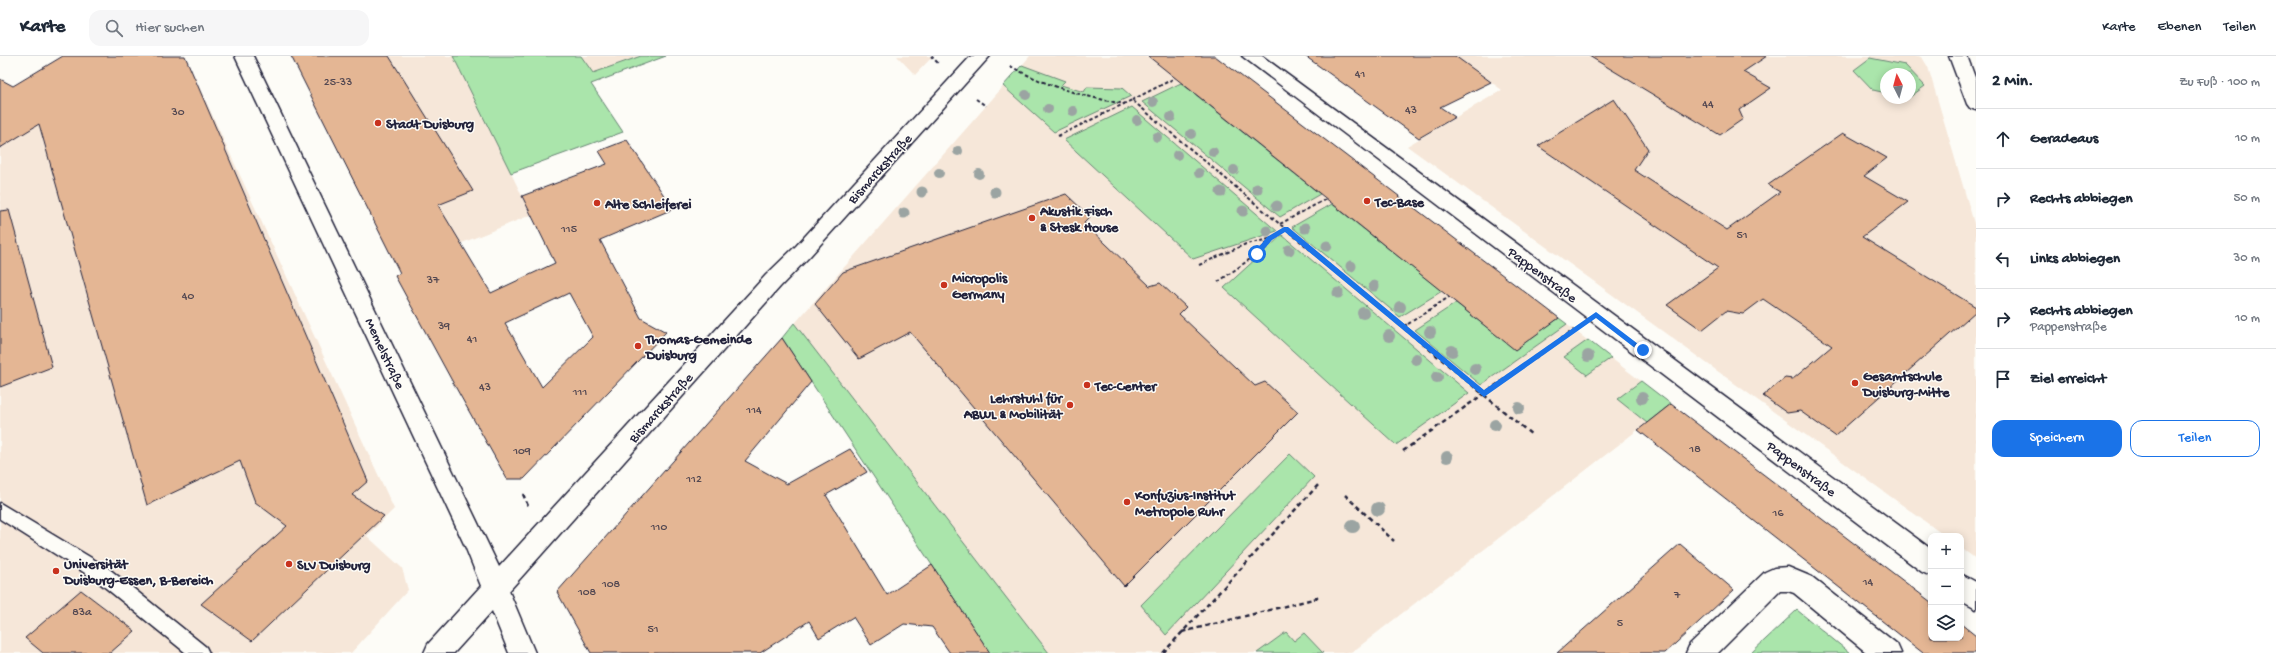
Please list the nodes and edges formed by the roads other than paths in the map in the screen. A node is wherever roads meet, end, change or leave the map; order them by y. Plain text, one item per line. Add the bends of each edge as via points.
1 (244, 56) edge
2 (981, 56) edge
3 (1251, 56) edge
4 (1958, 56) edge
5 (1964, 56) edge
6 (1976, 59) edge
7 (1976, 104) edge
8 (0, 510) edge
9 (1928, 562) edge
10 (1964, 588) edge
11 (494, 589) junction
12 (1976, 597) edge
13 (200, 653) edge
14 (437, 653) edge
15 (522, 653) edge
16 (1699, 653) edge
17 (1888, 653) edge

1 - 11 street, Memelstraße via 471,532
2 - 11 street, Bismarckstraße
3 - 9 street, Pappenstraße
4 - 7 street
5 - 6 street
8 - 13 lane via 102,574
10 - 12 street
11 - 14 street, Bismarckstraße
11 - 15 street, Memelstraße
16 - 17 street via 1774,580 1788,579 1803,585

